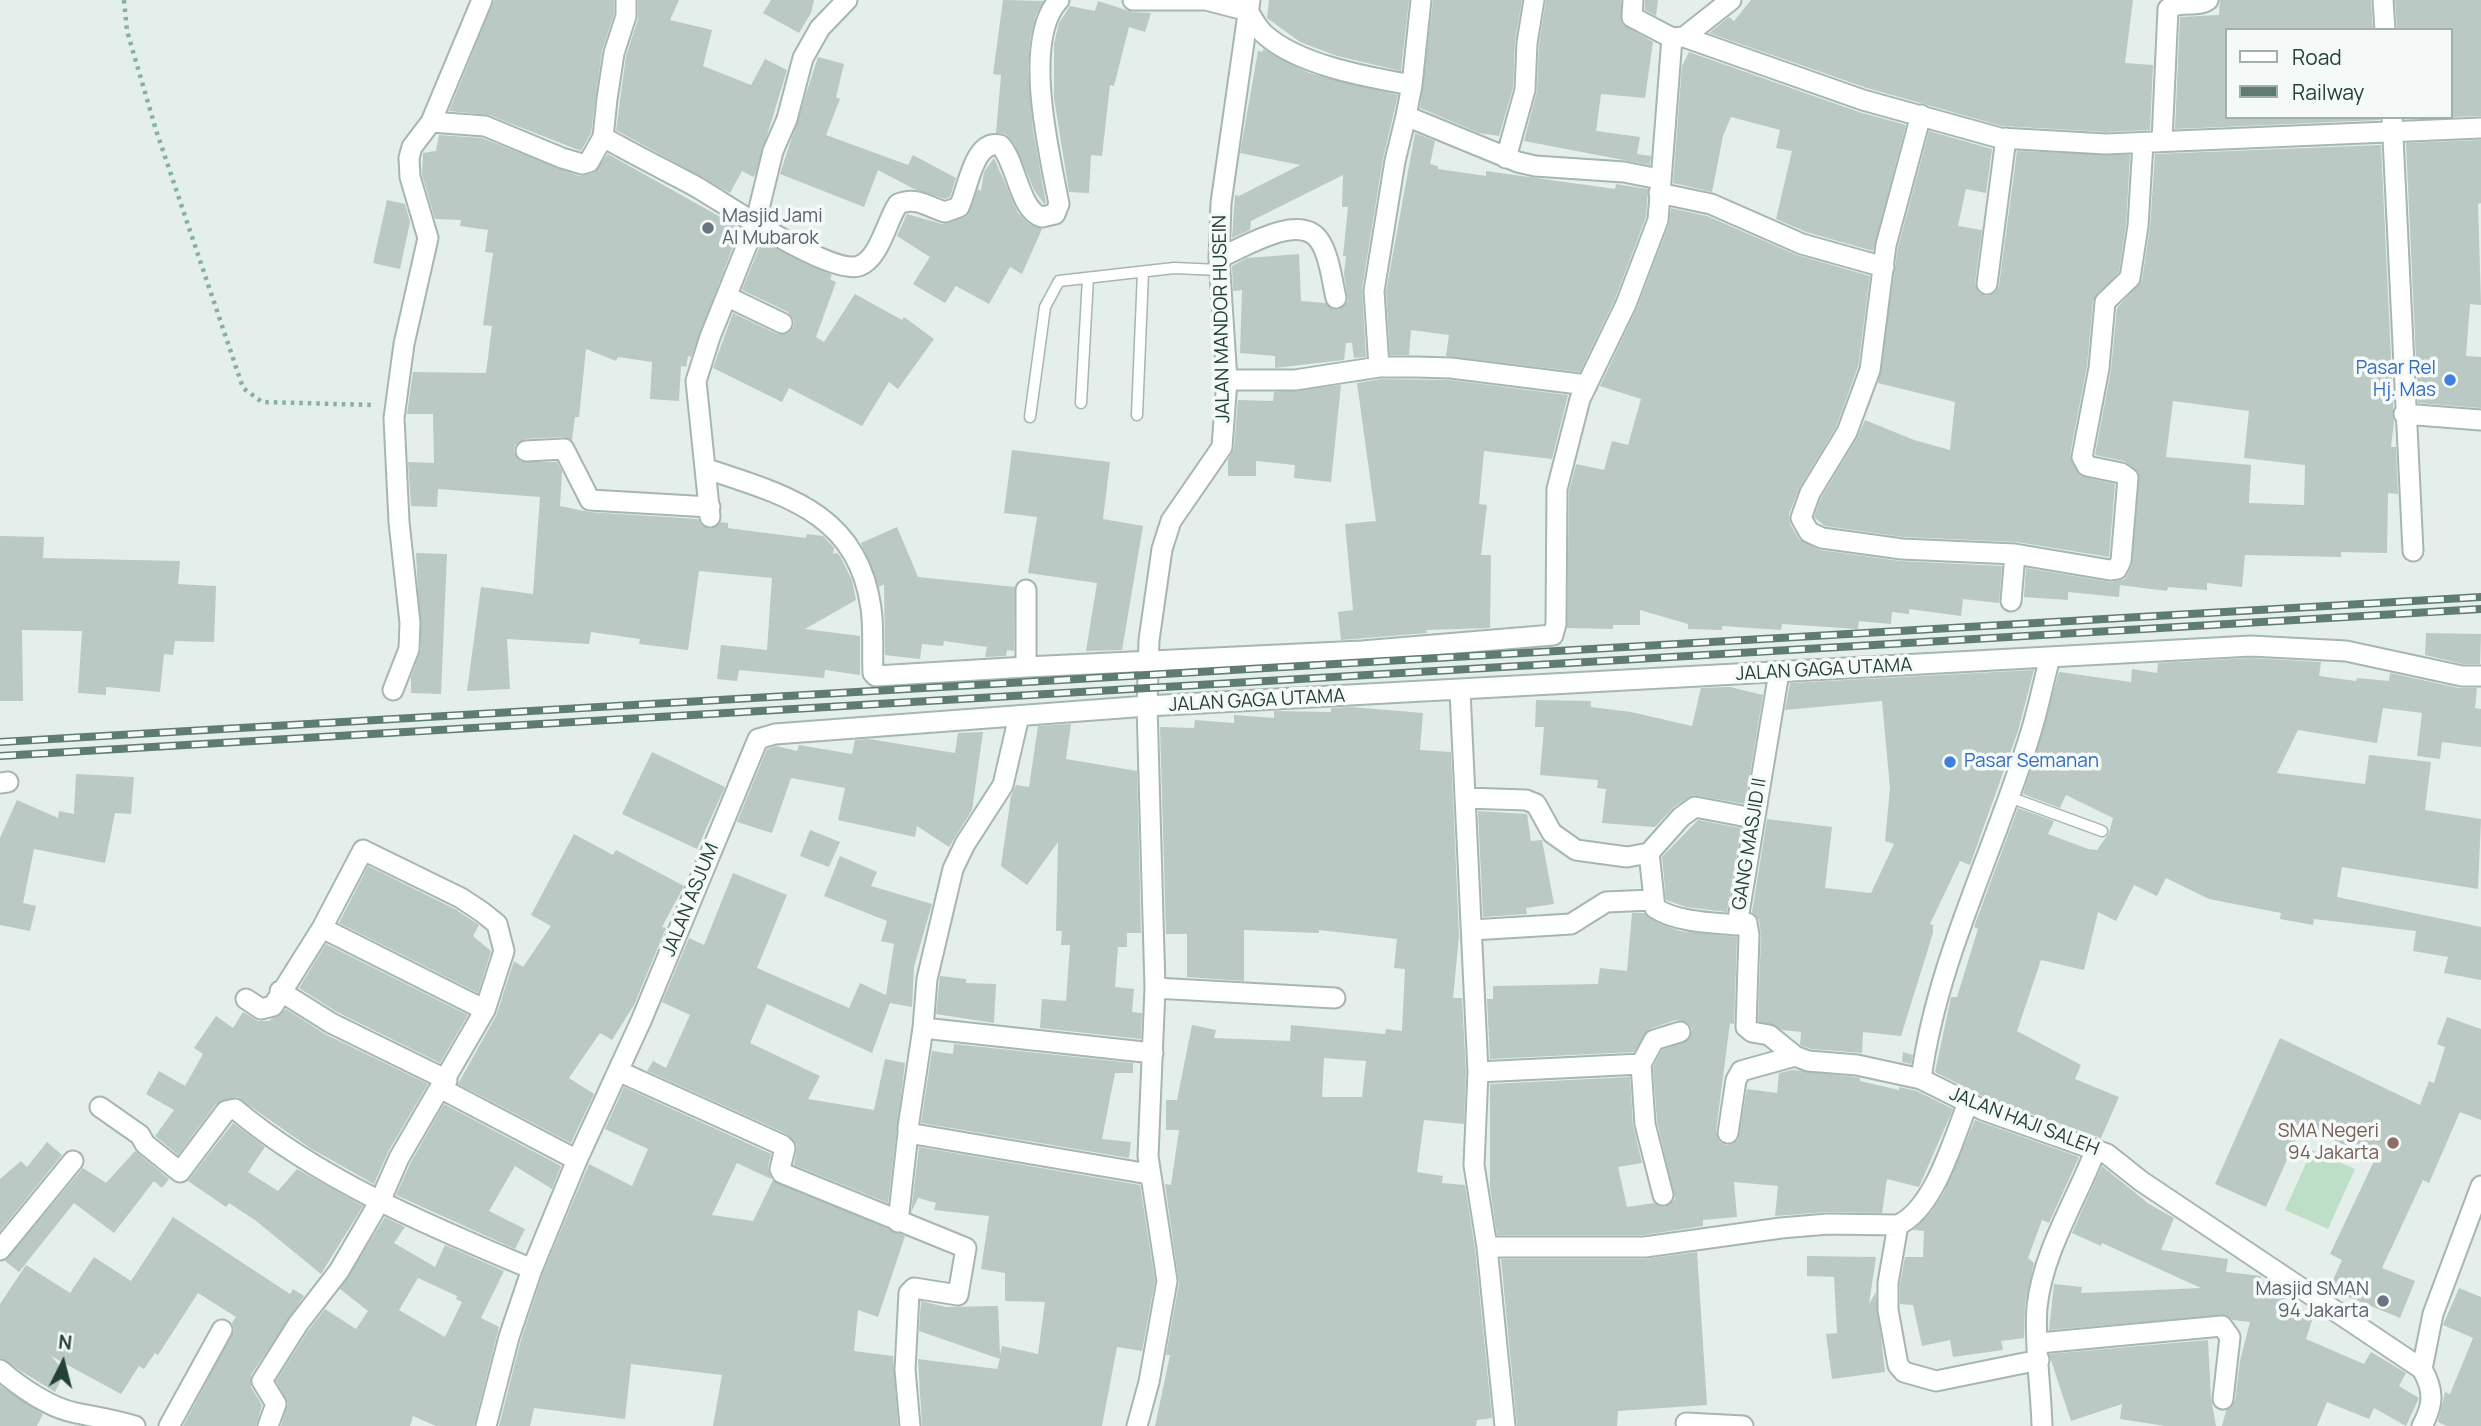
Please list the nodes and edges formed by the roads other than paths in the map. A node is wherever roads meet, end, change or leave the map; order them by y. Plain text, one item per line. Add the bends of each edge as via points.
1 (482, 0) edge
2 (626, 0) edge
3 (847, 0) edge
4 (1059, 0) edge
5 (1133, 0) edge
6 (1421, 0) edge
7 (1534, 0) edge
8 (1633, 0) edge
9 (1731, 0) edge
10 (2208, 0) edge
11 (2383, 0) edge
12 (1249, 5) edge
13 (2385, 28) edge
14 (1678, 37) junction
15 (1412, 85) junction
16 (1922, 114) junction
17 (1406, 116) junction
18 (431, 122) junction
19 (2392, 124) edge
20 (2481, 128) edge
21 (603, 137) junction
22 (2006, 138) junction
23 (2153, 142) junction
24 (1506, 159) junction
25 (1659, 186) junction
26 (755, 225) junction
27 (1219, 264) junction
28 (1884, 267) junction
29 (1143, 272) junction
30 (1088, 278) junction
31 (1987, 284) dead end
32 (728, 297) junction
33 (1336, 298) dead end
34 (782, 323) dead end
35 (1379, 367) junction
36 (1227, 380) junction
37 (1587, 385) junction
38 (1081, 402) dead end
39 (2404, 414) junction
40 (1137, 415) dead end
41 (1030, 417) dead end
42 (2481, 420) edge
43 (526, 451) dead end
44 (706, 470) junction
45 (2413, 551) dead end
46 (2015, 554) junction
47 (1026, 590) dead end
48 (2011, 600) dead end
49 (2050, 658) junction
50 (1147, 663) junction
51 (1026, 667) junction
52 (1779, 672) junction
53 (2481, 676) edge
54 (393, 690) dead end
55 (1460, 691) junction
56 (1147, 706) junction
57 (1019, 716) junction
58 (1466, 797) junction
59 (2008, 797) junction
60 (1753, 818) junction
61 (2102, 831) dead end
62 (1649, 853) junction
63 (1652, 900) junction
64 (1737, 925) junction
65 (322, 928) junction
66 (1472, 930) junction
67 (1155, 988) junction
68 (280, 991) junction
69 (1335, 998) dead end
70 (246, 999) dead end
71 (485, 1010) junction
72 (923, 1028) junction
73 (1680, 1032) dead end
74 (1153, 1053) junction
75 (1795, 1056) junction
76 (1642, 1064) junction
77 (618, 1071) junction
78 (1478, 1072) junction
79 (1921, 1079) junction
80 (444, 1084) junction
81 (1968, 1103) junction
82 (100, 1107) dead end
83 (908, 1133) junction
84 (1728, 1133) dead end
85 (2096, 1149) junction
86 (577, 1160) junction
87 (73, 1161) dead end
88 (1149, 1174) junction
89 (2481, 1186) edge
90 (1663, 1195) dead end
91 (381, 1199) junction
92 (898, 1222) junction
93 (1898, 1225) junction
94 (1487, 1248) junction
95 (0, 1250) edge
96 (532, 1269) junction
97 (222, 1329) dead end
98 (2039, 1351) junction
99 (2422, 1368) junction
100 (0, 1370) edge
101 (2223, 1399) dead end
102 (73, 1420) edge
103 (1686, 1423) dead end
104 (135, 1426) edge
105 (169, 1426) edge
106 (268, 1426) edge
107 (486, 1426) edge
108 (910, 1426) edge
109 (1137, 1426) edge
110 (1505, 1426) edge
111 (1743, 1426) edge
112 (2042, 1426) edge
113 (2422, 1426) edge

1 - 18 street
2 - 21 street
3 - 26 street via 820,28 803,58
4 - 26 street via 1049,19 1039,75 1040,105 1059,204 1055,214 1042,217 1034,213 1006,150 995,144 981,151 959,207 946,212 918,201 898,204 877,247 861,265 851,267 825,259
5 - 12 street
6 - 15 street
7 - 24 street via 1525,90
8 - 14 street via 1632,17
9 - 14 street
10 - 23 street via 2168,9
11 - 13 street
12 - 15 street via 1261,32 1303,56 1349,73
12 - 27 street, JALAN MANDOR HUSEIN via 1221,203
14 - 16 street via 1863,100
14 - 25 street
15 - 17 street
16 - 22 street
16 - 28 street
17 - 24 street
17 - 35 street via 1374,291
18 - 21 street via 485,126 582,164 594,157
18 - 54 street via 409,158 428,238 404,344 396,404 398,522 410,623 409,649
19 - 20 street
19 - 23 street
19 - 39 street
21 - 26 street via 692,184
22 - 23 street
22 - 31 street
23 - 46 street via 2130,278 2105,302 2099,368 2082,457 2087,466 2121,472 2129,478 2121,561 2117,569 2110,570
24 - 25 street via 1535,166 1586,168
25 - 28 street via 1802,244
25 - 37 street via 1658,220 1626,304
26 - 32 street
27 - 29 lane
27 - 33 street via 1288,229 1302,228 1320,242
27 - 36 street, JALAN MANDOR HUSEIN
28 - 46 street via 1870,370 1847,432 1805,503 1803,524 1822,538 1902,549
29 - 30 lane
29 - 40 lane
30 - 38 lane
30 - 41 lane via 1059,281 1045,307
32 - 34 street
32 - 44 street via 709,337 696,381
35 - 36 street via 1295,380
35 - 37 street via 1451,368
36 - 50 street, JALAN MANDOR HUSEIN via 1222,447 1171,521 1162,549
37 - 50 street via 1556,489 1553,635
39 - 42 street
39 - 45 street
43 - 44 street via 564,449 590,500 710,512
44 - 51 street via 783,495 837,530 866,584 876,676
46 - 48 street
47 - 51 street
49 - 52 street, JALAN GAGA UTAMA
49 - 53 street, JALAN GAGA UTAMA via 2251,646 2346,651
49 - 59 street
50 - 51 street
50 - 56 street, JALAN MANDOR HUSEIN
52 - 55 street, JALAN GAGA UTAMA
52 - 60 street, GANG MASJID II
55 - 56 street, JALAN GAGA UTAMA
55 - 58 street
56 - 57 street, JALAN ASJUM
56 - 67 street, JALAN GAGA UTAMA
57 - 72 street via 1003,785 953,869 927,979
57 - 77 street, JALAN ASJUM via 758,739
58 - 62 street via 1514,797 1536,804 1547,827 1576,850 1627,857
58 - 66 street
59 - 61 lane
59 - 79 street via 1926,1037
60 - 62 street via 1695,807
60 - 64 street, GANG MASJID II
62 - 63 street
63 - 64 street via 1663,913
63 - 66 street via 1606,902 1571,924
64 - 75 street, GANG MASJID II via 1747,923 1749,935 1746,1027 1776,1039
65 - 68 street
65 - 71 street
65 - 71 street via 363,850 438,886 497,924 504,942
66 - 78 street
67 - 69 street
67 - 74 street, JALAN GAGA UTAMA
68 - 70 street via 269,1009
68 - 80 street
71 - 80 street
72 - 74 street
72 - 83 street
73 - 76 street via 1654,1040
74 - 88 street, JALAN GAGA UTAMA
75 - 79 street, GANG MASJID II
75 - 84 street via 1741,1071
76 - 78 street
76 - 90 street via 1645,1124
77 - 86 street, JALAN ASJUM
77 - 92 street via 782,1145 782,1173
78 - 94 street via 1474,1166
79 - 81 street, JALAN HAJI SALEH
80 - 86 street
80 - 91 street via 399,1158
81 - 85 street, JALAN HAJI SALEH
81 - 93 street via 1929,1195
82 - 91 street via 141,1135 145,1144 180,1172 226,1111 235,1110 267,1136
83 - 88 street
83 - 92 street
85 - 98 street via 2043,1275 2037,1308
85 - 99 street, JALAN HAJI SALEH
86 - 96 street, JALAN ASJUM
87 - 95 street
88 - 109 street, JALAN GAGA UTAMA via 1167,1281
89 - 99 street via 2433,1314
91 - 96 street
91 - 106 street via 339,1271 262,1381 276,1404
92 - 108 street via 966,1250 958,1295 914,1288 909,1293 905,1370
93 - 94 street via 1780,1228 1645,1247
93 - 98 street via 1888,1310 1898,1364 1904,1372 1936,1381
94 - 110 street
96 - 107 street, JALAN ASJUM
97 - 105 street
98 - 101 street via 2222,1326 2230,1337
98 - 112 street
99 - 113 street via 2433,1401
100 - 102 street
102 - 104 street via 98,1415
103 - 111 street

